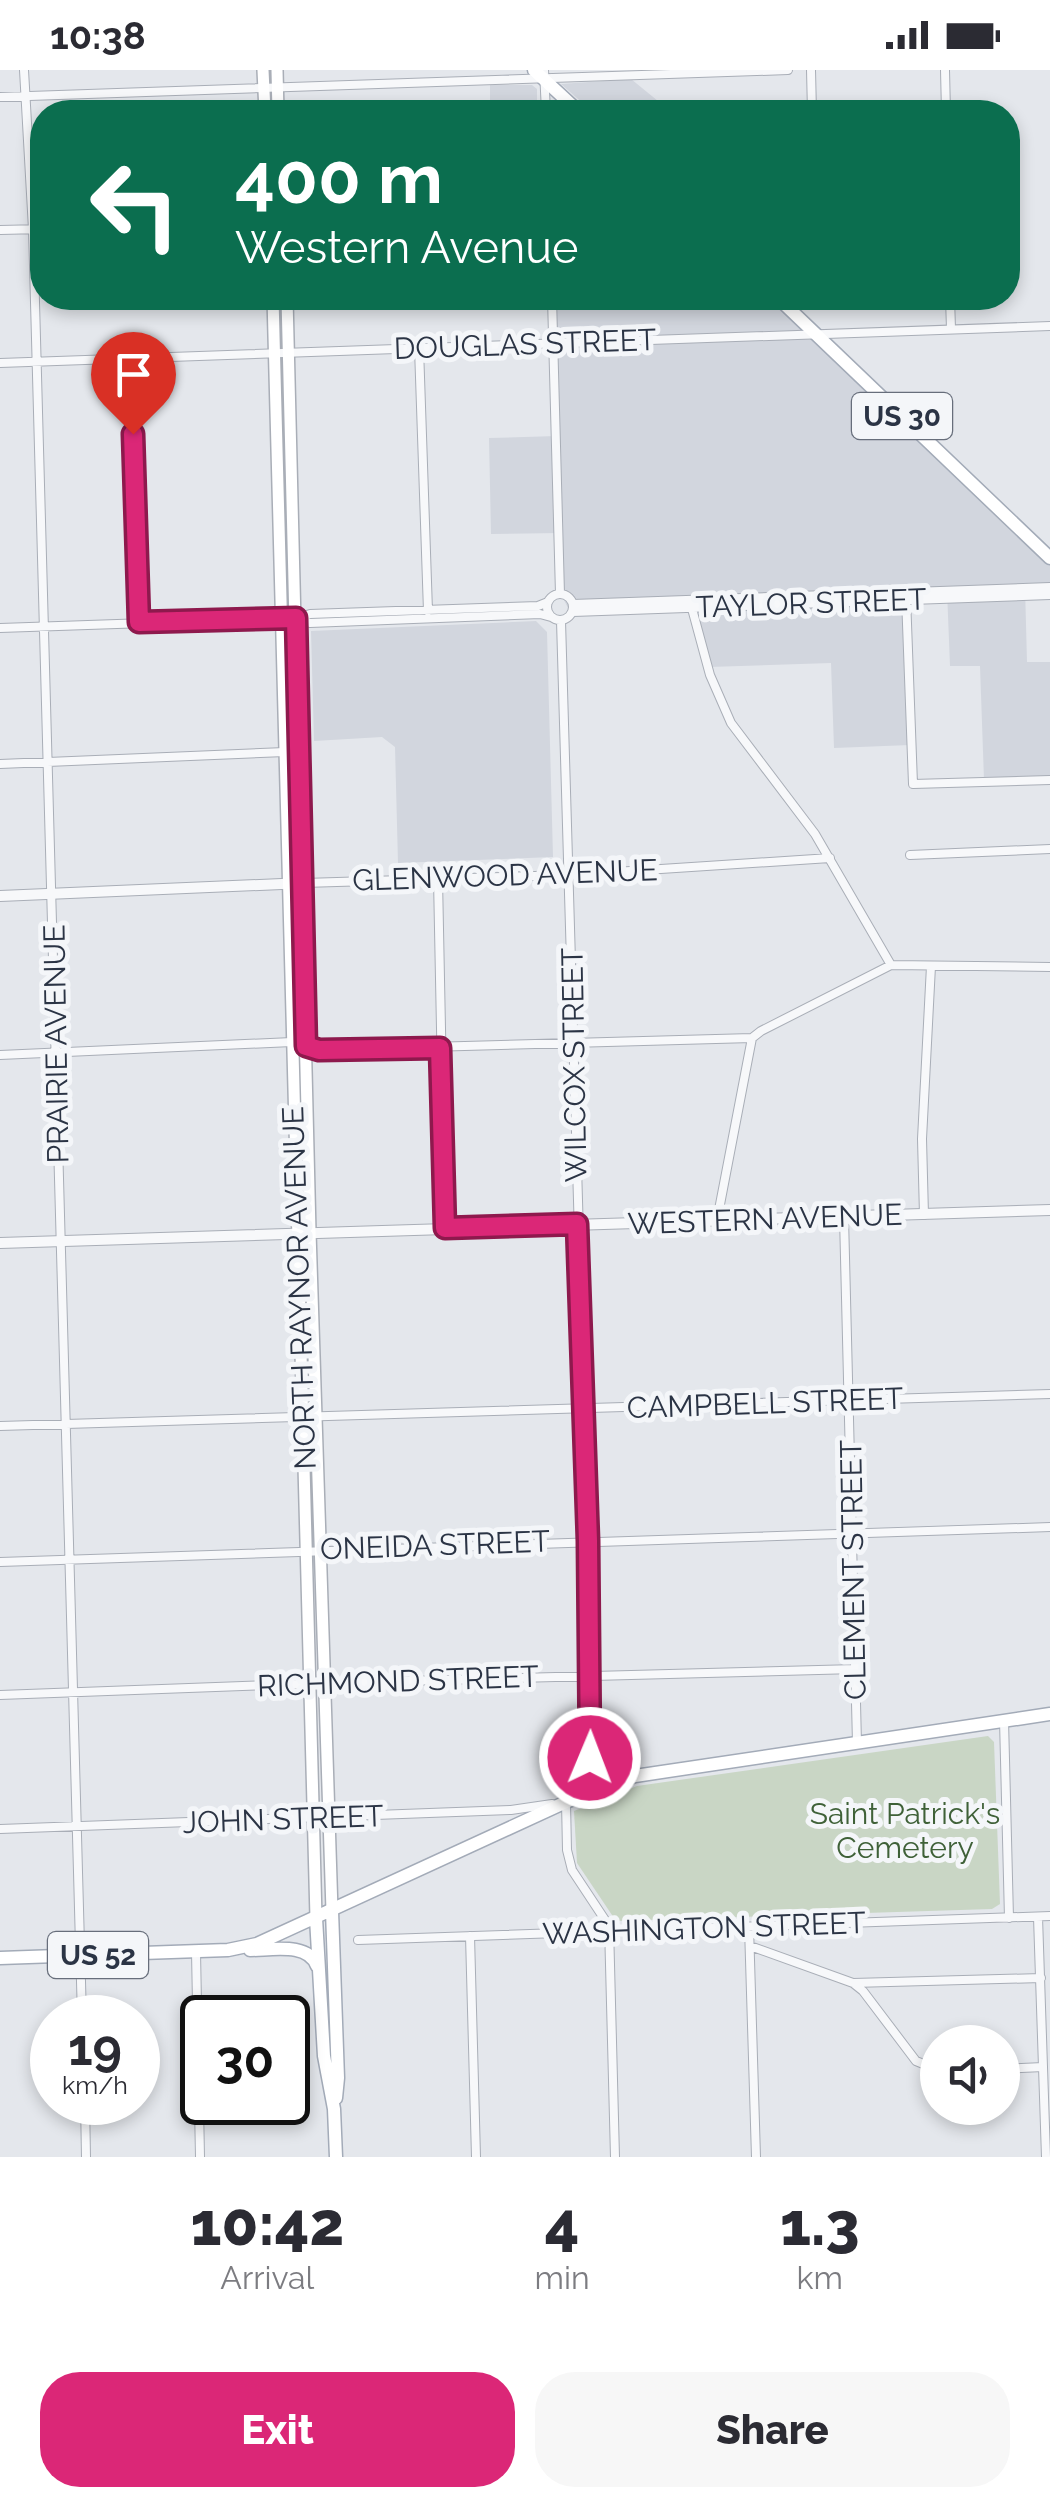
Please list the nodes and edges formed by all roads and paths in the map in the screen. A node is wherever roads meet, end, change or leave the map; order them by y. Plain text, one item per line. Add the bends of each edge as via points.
1 (24, 70) edge
2 (263, 70) edge
3 (277, 70) edge
4 (788, 70) edge
5 (811, 70) edge
6 (945, 70) edge
7 (679, 72) edge
8 (541, 73) edge
9 (264, 88) junction
10 (278, 88) junction
11 (24, 96) junction
12 (0, 97) edge
13 (264, 100) edge
14 (278, 100) edge
15 (544, 100) edge
16 (567, 100) edge
17 (812, 100) edge
18 (946, 100) edge
19 (30, 153) edge
20 (30, 229) edge
21 (0, 230) edge
22 (36, 310) edge
23 (272, 310) edge
24 (287, 310) edge
25 (553, 310) edge
26 (791, 310) edge
27 (950, 310) edge
28 (1050, 326) edge
29 (951, 330) junction
30 (817, 334) junction
31 (554, 343) junction
32 (419, 348) junction
33 (274, 352) junction
34 (288, 352) junction
35 (131, 357) junction
36 (35, 361) junction
37 (0, 362) edge
38 (1050, 558) edge
39 (1050, 591) edge
40 (560, 594) junction
41 (906, 596) junction
42 (548, 602) junction
43 (691, 604) junction
44 (573, 608) junction
45 (428, 611) junction
46 (281, 618) junction
47 (296, 618) junction
48 (556, 619) junction
49 (139, 622) junction
50 (42, 626) junction
51 (0, 628) edge
52 (298, 683) junction
53 (283, 684) junction
54 (284, 752) junction
55 (300, 752) junction
56 (46, 762) junction
57 (0, 764) edge
58 (1050, 780) edge
59 (1050, 849) edge
60 (910, 854) dead end
61 (830, 858) junction
62 (569, 876) junction
63 (438, 879) junction
64 (290, 884) junction
65 (304, 884) junction
66 (52, 894) junction
67 (0, 896) edge
68 (891, 965) junction
69 (931, 966) junction
70 (1050, 967) edge
71 (752, 1038) junction
72 (292, 1042) junction
73 (574, 1044) junction
74 (306, 1046) junction
75 (440, 1048) junction
76 (56, 1053) junction
77 (0, 1055) edge
78 (1050, 1210) edge
79 (924, 1215) junction
80 (844, 1217) junction
81 (717, 1220) junction
82 (577, 1224) junction
83 (445, 1228) junction
84 (304, 1232) junction
85 (61, 1241) junction
86 (0, 1244) edge
87 (1050, 1394) edge
88 (848, 1400) junction
89 (584, 1408) junction
90 (316, 1414) junction
91 (302, 1415) junction
92 (66, 1424) junction
93 (0, 1426) edge
94 (1050, 1527) edge
95 (852, 1534) junction
96 (588, 1541) junction
97 (306, 1549) junction
98 (322, 1549) junction
99 (69, 1559) junction
100 (0, 1562) edge
101 (856, 1669) junction
102 (590, 1676) junction
103 (326, 1682) junction
104 (310, 1683) junction
105 (73, 1694) junction
106 (0, 1695) edge
107 (1050, 1714) edge
108 (1004, 1720) junction
109 (858, 1743) junction
110 (566, 1802) junction
111 (313, 1817) junction
112 (329, 1817) junction
113 (76, 1826) junction
114 (0, 1829) edge
115 (332, 1911) junction
116 (1050, 1916) edge
117 (1038, 1917) junction
118 (316, 1918) junction
119 (1009, 1918) junction
120 (750, 1926) junction
121 (608, 1932) junction
122 (470, 1936) junction
123 (358, 1940) dead end
124 (750, 1946) junction
125 (228, 1950) junction
126 (196, 1951) junction
127 (80, 1956) junction
128 (0, 1958) edge
129 (318, 1970) junction
130 (1041, 1978) junction
131 (853, 1983) junction
132 (81, 1995) edge
133 (920, 2063) edge
134 (1043, 2068) junction
135 (1020, 2069) edge
136 (334, 2109) junction
137 (85, 2125) edge
138 (86, 2157) edge
139 (200, 2157) edge
140 (336, 2157) edge
141 (476, 2157) edge
142 (616, 2157) edge
143 (756, 2157) edge
144 (1046, 2157) edge

1 - 11 street, PRAIRIE AVENUE
2 - 9 main road
3 - 10 main road
4 - 7 street
5 - 17 street
6 - 18 street
7 - 8 street
8 - 10 street
8 - 15 street
8 - 16 main road
9 - 10 street
9 - 11 street
9 - 13 main road
10 - 14 main road
11 - 12 street
11 - 19 street, PRAIRIE AVENUE
20 - 21 street
22 - 36 street, PRAIRIE AVENUE
23 - 33 main road, NORTH RAYNOR AVENUE
24 - 34 main road, NORTH RAYNOR AVENUE
25 - 31 street
26 - 30 main road, US 30
27 - 29 street
28 - 29 street, DOUGLAS STREET
29 - 30 street, DOUGLAS STREET
30 - 31 street, DOUGLAS STREET
30 - 38 main road, US 30
31 - 32 street, DOUGLAS STREET
31 - 40 street
32 - 34 street, DOUGLAS STREET
32 - 45 street
33 - 34 street, DOUGLAS STREET
33 - 35 street, DOUGLAS STREET
33 - 46 main road, NORTH RAYNOR AVENUE
34 - 47 main road, NORTH RAYNOR AVENUE
35 - 36 street, DOUGLAS STREET
35 - 49 street
36 - 37 street, DOUGLAS STREET
36 - 50 street, PRAIRIE AVENUE
39 - 41 street, TAYLOR STREET
40 - 42 street
40 - 44 street
41 - 43 street, TAYLOR STREET
41 - 58 street via 913,784
42 - 45 street
42 - 48 street, WILCOX STREET
43 - 44 street, TAYLOR STREET
43 - 61 street via 710,675 732,723
44 - 48 street
45 - 47 street
46 - 47 street
46 - 49 street
46 - 53 main road, NORTH RAYNOR AVENUE
47 - 48 street
47 - 52 main road, NORTH RAYNOR AVENUE
48 - 62 street, WILCOX STREET
49 - 50 street
50 - 51 street
50 - 56 street, PRAIRIE AVENUE
52 - 53 main road
52 - 55 main road, NORTH RAYNOR AVENUE
53 - 54 main road, NORTH RAYNOR AVENUE
54 - 55 street
54 - 56 street
54 - 64 main road, NORTH RAYNOR AVENUE
55 - 65 main road, NORTH RAYNOR AVENUE
56 - 57 street
56 - 66 street, PRAIRIE AVENUE
59 - 60 street
61 - 62 street, GLENWOOD AVENUE
61 - 68 street
62 - 63 street, GLENWOOD AVENUE
62 - 73 street, WILCOX STREET
63 - 65 street, GLENWOOD AVENUE
63 - 75 street
64 - 65 street, GLENWOOD AVENUE
64 - 66 street, GLENWOOD AVENUE
64 - 72 main road, NORTH RAYNOR AVENUE
65 - 74 main road, NORTH RAYNOR AVENUE
66 - 67 street, GLENWOOD AVENUE
66 - 76 street, PRAIRIE AVENUE
68 - 69 street
68 - 71 street
69 - 70 street
69 - 79 street
71 - 73 street
71 - 81 street
72 - 74 street
72 - 76 street
72 - 84 main road, NORTH RAYNOR AVENUE
73 - 75 street
73 - 82 street, WILCOX STREET
74 - 75 street
74 - 84 main road, NORTH RAYNOR AVENUE
75 - 83 street
76 - 77 street
76 - 85 street, PRAIRIE AVENUE
78 - 79 street, WESTERN AVENUE
79 - 80 street, WESTERN AVENUE
80 - 81 street, WESTERN AVENUE
80 - 88 street, CLEMENT STREET
81 - 82 street, WESTERN AVENUE
82 - 83 street, WESTERN AVENUE
82 - 89 street, WILCOX STREET
83 - 84 street, WESTERN AVENUE
84 - 85 street, WESTERN AVENUE
84 - 90 main road, NORTH RAYNOR AVENUE
84 - 91 main road, NORTH RAYNOR AVENUE
85 - 86 street, WESTERN AVENUE
85 - 92 street, PRAIRIE AVENUE
87 - 88 street, CAMPBELL STREET
88 - 89 street, CAMPBELL STREET
88 - 95 street, CLEMENT STREET
89 - 90 street, CAMPBELL STREET
89 - 96 street, WILCOX STREET
90 - 91 street, CAMPBELL STREET
90 - 98 main road, NORTH RAYNOR AVENUE
91 - 92 street, CAMPBELL STREET
91 - 97 main road, NORTH RAYNOR AVENUE
92 - 93 street, CAMPBELL STREET
92 - 99 street, PRAIRIE AVENUE
94 - 95 street, ONEIDA STREET
95 - 96 street, ONEIDA STREET
95 - 101 street, CLEMENT STREET
96 - 98 street, ONEIDA STREET
96 - 102 street, WILCOX STREET
97 - 98 street, ONEIDA STREET
97 - 99 street, ONEIDA STREET
97 - 104 main road, NORTH RAYNOR AVENUE
98 - 103 main road, NORTH RAYNOR AVENUE
99 - 100 street, ONEIDA STREET
99 - 105 street, PRAIRIE AVENUE
101 - 102 street, RICHMOND STREET
101 - 109 street, CLEMENT STREET
102 - 103 street, RICHMOND STREET
102 - 110 street, WILCOX STREET via 590,1758
103 - 104 street, RICHMOND STREET
103 - 112 main road, NORTH RAYNOR AVENUE
104 - 105 street, RICHMOND STREET
104 - 111 main road, NORTH RAYNOR AVENUE
105 - 106 street, RICHMOND STREET
105 - 113 street, PRAIRIE AVENUE
107 - 108 main road
108 - 109 main road
108 - 119 street
109 - 110 main road via 635,1776
110 - 112 street, JOHN STREET
110 - 115 main road
110 - 121 street via 572,1870 606,1917
111 - 112 street, JOHN STREET
111 - 113 street, JOHN STREET
111 - 118 main road, NORTH RAYNOR AVENUE
112 - 115 main road, NORTH RAYNOR AVENUE
113 - 114 street, JOHN STREET
113 - 127 street, PRAIRIE AVENUE
115 - 118 main road, US 52
115 - 136 main road
116 - 117 street, WASHINGTON STREET
117 - 119 street, WASHINGTON STREET
117 - 130 street
118 - 125 main road, US 52
118 - 129 main road
119 - 120 street, WASHINGTON STREET
120 - 121 street, WASHINGTON STREET
120 - 124 street
121 - 122 street, WASHINGTON STREET
121 - 142 street
122 - 123 street, WASHINGTON STREET
122 - 141 street
124 - 131 street
124 - 143 street
125 - 126 main road, US 52
125 - 129 main road, US 52 via 305,1951
126 - 127 main road, US 52
126 - 139 street
127 - 128 main road, US 52
127 - 132 street, PRAIRIE AVENUE
129 - 136 main road
130 - 131 street
130 - 134 street
131 - 133 street
134 - 135 street
134 - 144 street
136 - 140 main road
137 - 138 street

